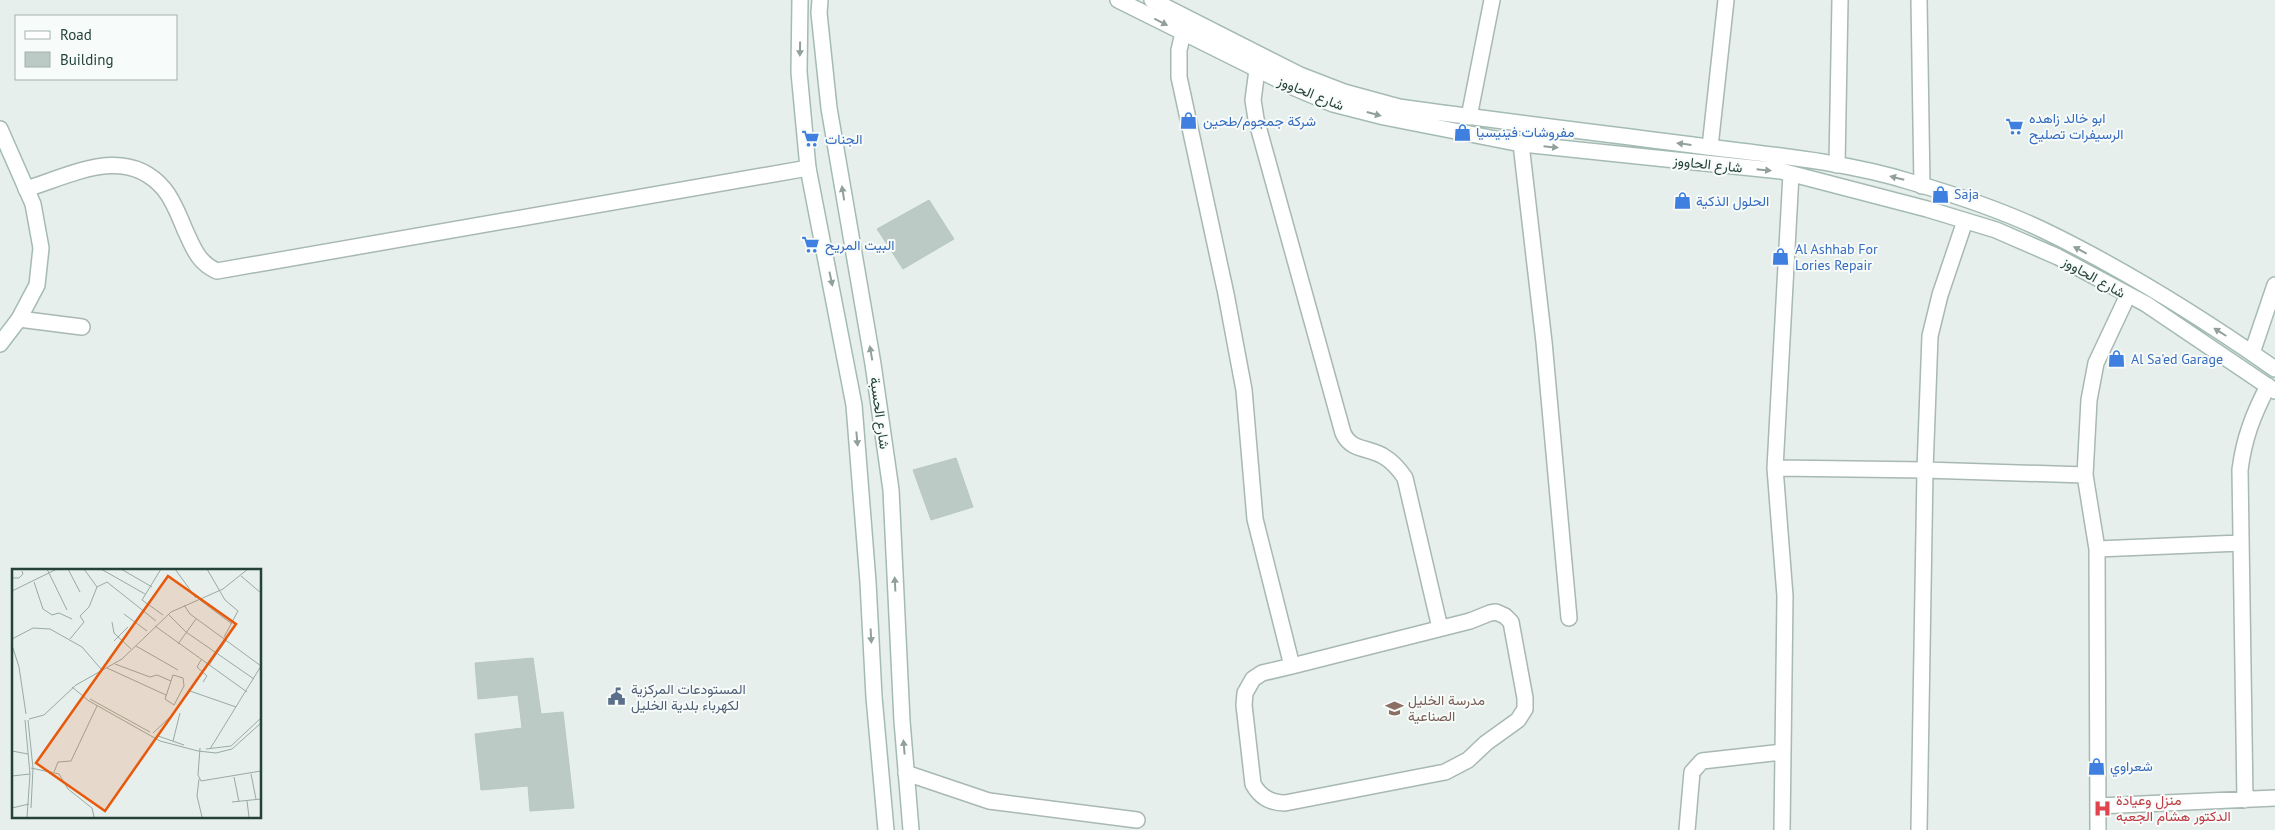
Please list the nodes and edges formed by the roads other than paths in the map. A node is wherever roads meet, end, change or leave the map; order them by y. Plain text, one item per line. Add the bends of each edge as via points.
1 (800, 0) edge
2 (820, 0) edge
3 (1118, 0) edge
4 (1152, 0) edge
5 (1492, 0) edge
6 (1726, 0) edge
7 (1840, 0) edge
8 (1919, 0) edge
9 (1183, 33) junction
10 (1257, 70) junction
11 (1469, 117) junction
12 (0, 129) edge
13 (1521, 144) junction
14 (1710, 147) junction
15 (1837, 165) junction
16 (808, 168) junction
17 (1791, 174) junction
18 (1922, 186) junction
19 (26, 189) junction
20 (1965, 221) junction
21 (2275, 285) edge
22 (2128, 295) junction
23 (19, 319) junction
24 (82, 327) dead end
25 (0, 344) edge
26 (2252, 353) junction
27 (2275, 369) edge
28 (2271, 389) edge
29 (1775, 468) junction
30 (1925, 470) junction
31 (2085, 475) junction
32 (2240, 543) junction
33 (2097, 549) junction
34 (1569, 618) dead end
35 (1440, 628) junction
36 (1292, 666) junction
37 (1782, 752) junction
38 (906, 773) junction
39 (2275, 798) edge
40 (2245, 800) junction
41 (2098, 806) junction
42 (1137, 820) dead end
43 (886, 830) edge
44 (911, 830) edge
45 (1687, 830) edge
46 (1782, 830) edge
47 (1920, 830) edge
48 (2098, 830) edge

1 -> 16 street, شارع الحسبة via 800,72
38 -> 2 street, شارع الحسبة via 891,490 829,108
3 -> 9 street, شارع الحاووز
4 - 11 street, شارع الحاووز via 1300,75 1344,92 1399,107
5 - 11 street
6 - 14 street
7 - 15 street
8 - 18 street
9 - 10 street, شارع الحاووز
9 - 36 street via 1179,77 1244,390 1255,519
10 -> 13 street, شارع الحاووز via 1334,104
10 - 35 street via 1253,100 1256,119 1343,433 1352,445 1391,461 1405,478
14 -> 11 street, شارع الحاووز
12 - 19 street
13 -> 17 street, شارع الحاووز
13 - 34 street via 1544,342
14 - 15 street, شارع الحاووز
18 -> 15 street, شارع الحاووز
16 - 19 street via 216,271 198,256 163,189 139,170 125,164 112,164
16 -> 43 street, شارع الحسبة via 854,405
17 - 20 street, شارع الحاووز
17 - 29 street
26 -> 18 street, شارع الحاووز via 2106,264 2042,230 1984,206
19 - 23 street via 41,248 37,285
20 - 22 street, شارع الحاووز via 1996,230 2058,257
20 - 30 street via 1940,294 1930,336
21 - 26 street
22 - 28 street, شارع الحاووز
22 - 31 street via 2096,363 2089,400
23 - 24 street
23 - 25 street
26 - 27 street, شارع الحاووز
28 - 32 street via 2254,414 2243,444
29 - 30 street
29 - 37 street via 1785,596
30 - 31 street
30 - 47 street
31 - 33 street
32 - 33 street
32 - 40 street
33 - 41 street
35 - 36 street
35 - 36 street via 1490,613 1500,613 1508,618 1525,701 1518,720 1468,760 1445,772 1285,803 1264,798 1253,784 1245,694 1253,679 1262,673
37 - 45 street via 1702,761 1692,772
37 - 46 street
38 - 42 street via 989,801
38 - 44 street, شارع الحسبة
39 - 40 street
40 - 41 street
41 - 48 street

